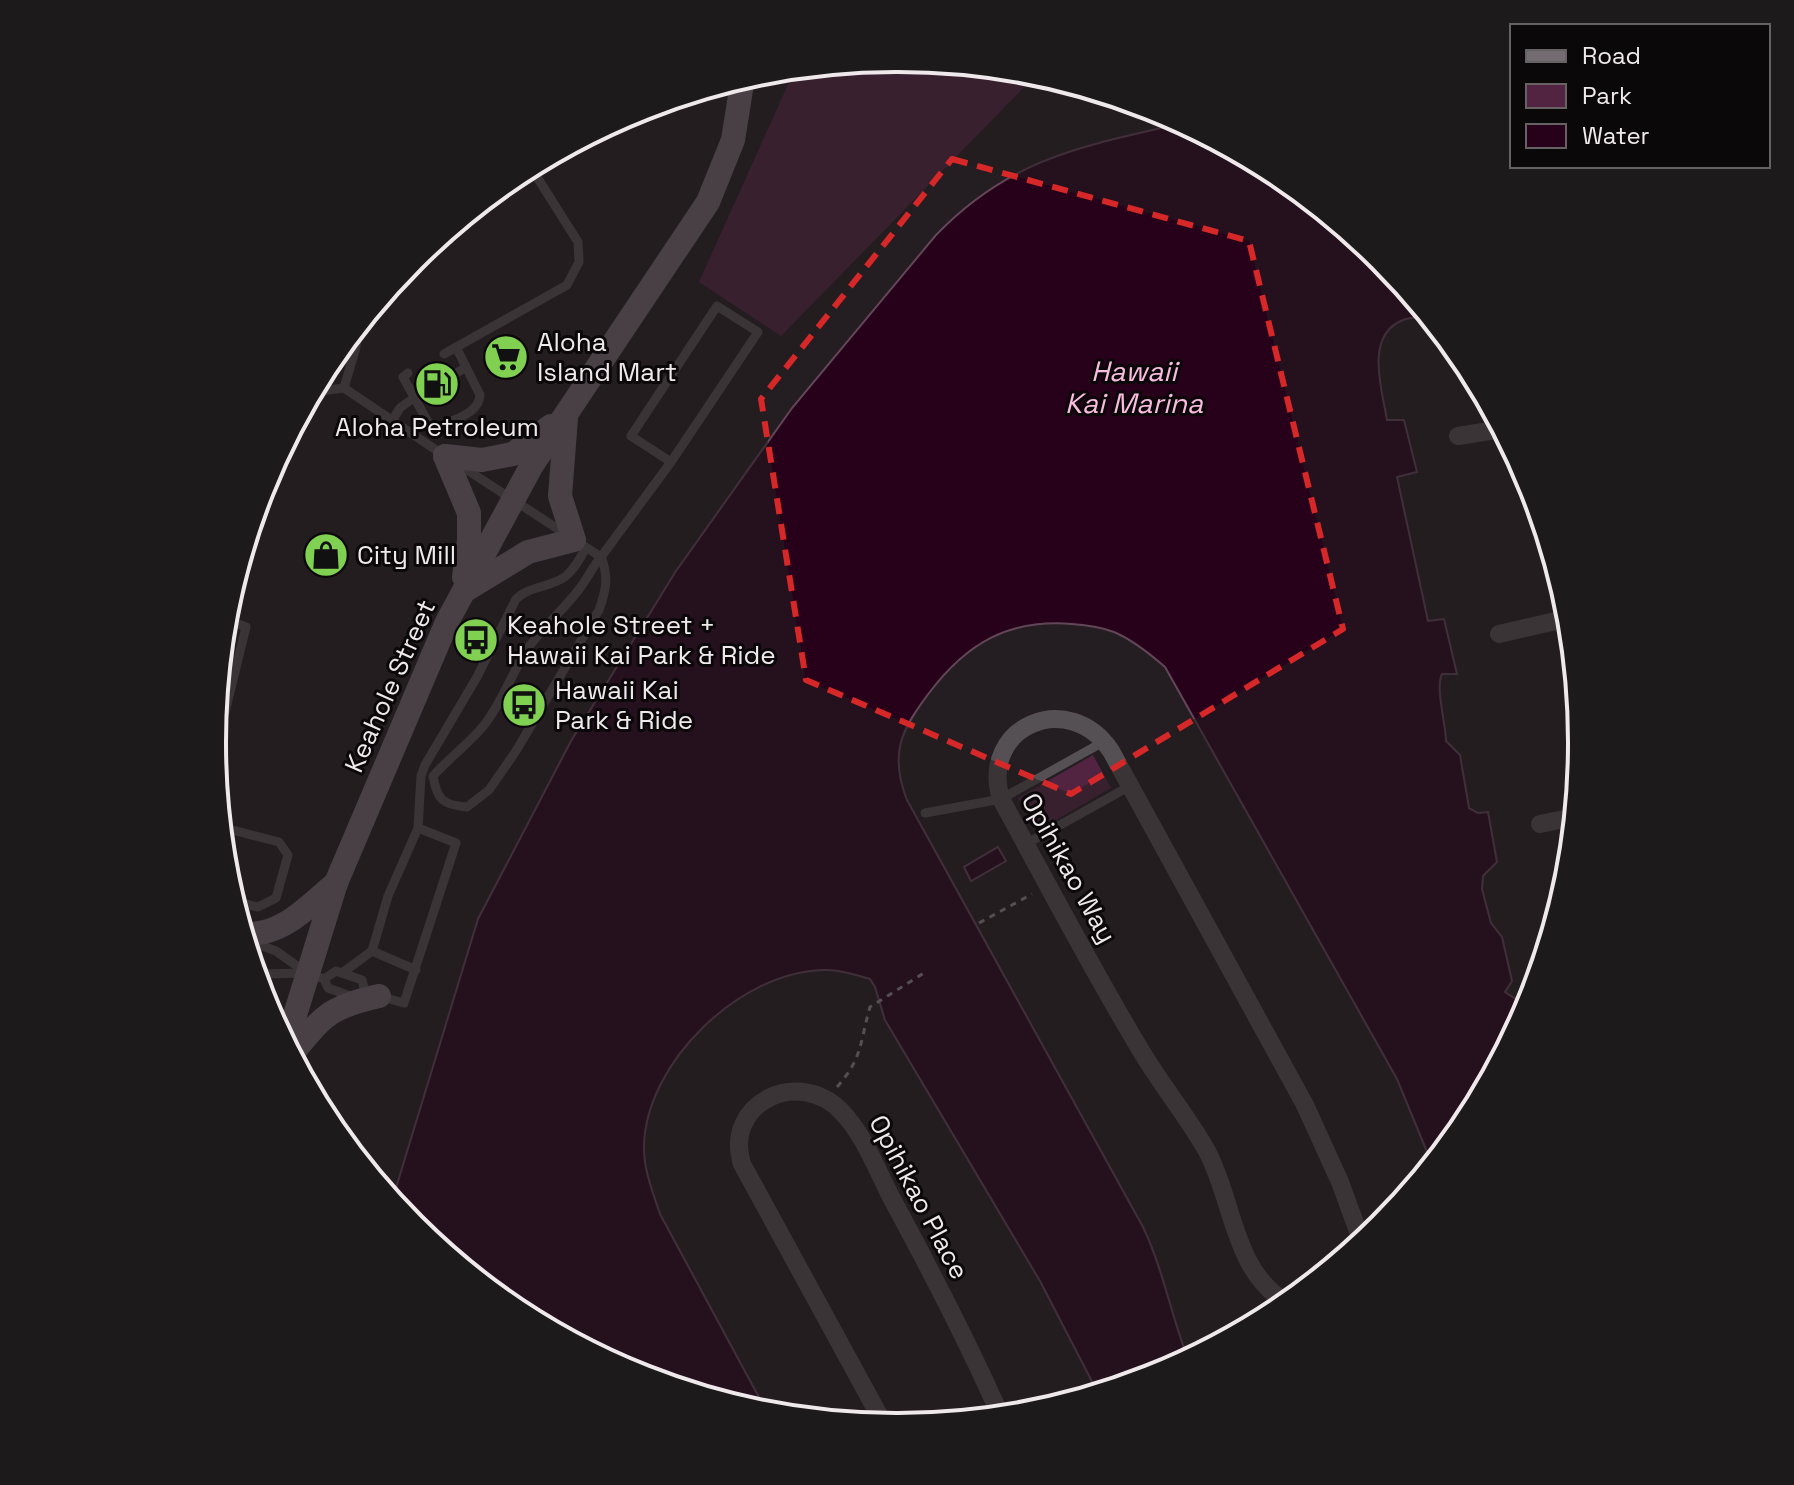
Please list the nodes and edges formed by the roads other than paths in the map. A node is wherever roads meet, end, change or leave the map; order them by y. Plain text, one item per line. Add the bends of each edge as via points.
1 (741, 91) edge
2 (537, 177) edge
3 (356, 346) edge
4 (456, 347) junction
5 (444, 354) dead end
6 (466, 367) junction
7 (408, 373) dead end
8 (455, 374) dead end
9 (344, 388) junction
10 (326, 390) edge
11 (417, 395) junction
12 (566, 415) junction
13 (393, 419) junction
14 (1490, 431) edge
15 (1458, 436) dead end
16 (445, 456) junction
17 (671, 462) junction
18 (512, 499) junction
19 (580, 544) junction
20 (601, 557) junction
21 (462, 592) junction
22 (1556, 621) edge
23 (237, 624) edge
24 (1499, 634) dead end
25 (228, 700) edge
26 (1105, 741) junction
27 (1130, 786) junction
28 (1001, 799) junction
29 (925, 813) dead end
30 (1563, 819) edge
31 (1540, 824) dead end
32 (418, 828) junction
33 (232, 830) edge
34 (1026, 844) junction
35 (336, 883) junction
36 (246, 904) edge
37 (255, 936) edge
38 (257, 943) edge
39 (372, 951) junction
40 (416, 970) junction
41 (342, 973) junction
42 (268, 974) edge
43 (315, 976) junction
44 (372, 994) junction
45 (292, 1030) edge
46 (299, 1045) edge
47 (1357, 1230) edge
48 (1276, 1295) edge
49 (995, 1405) edge
50 (878, 1413) edge

1 - 12 main road, Keahole Street via 733,140 708,202
2 - 4 lane via 578,242 579,262 567,285
3 - 9 lane
4 - 5 lane
4 - 6 lane
6 - 8 lane
6 - 11 lane via 480,395 473,411 438,427 429,424
7 - 11 lane via 403,377
9 - 10 lane
9 - 13 lane
11 - 13 lane
12 - 16 main road via 513,454 482,460
12 - 18 main road, Keahole Street
12 - 19 main road via 560,496
13 - 16 lane
14 - 15 street
16 - 18 lane
16 - 21 main road via 469,513
17 - 17 lane via 758,332 717,306 631,436
17 - 20 lane
18 - 19 lane
18 - 21 main road, Keahole Street
19 - 20 lane
19 - 21 main road via 528,552
19 - 32 lane via 571,571 561,580 516,599 425,765
20 - 20 lane via 607,588 599,610 516,751 489,790 467,807 449,806 436,793 433,776 487,721 525,653
21 - 35 main road, Keahole Street
22 - 24 street
23 - 25 lane via 246,627
26 - 27 street
26 - 28 lane
26 - 28 street, Opihikao Way via 1089,728 1061,718 1023,729 998,763
27 - 34 lane
27 - 47 street via 1305,1105
28 - 29 lane
28 - 34 street, Opihikao Way
30 - 31 street
32 - 39 lane via 388,896
32 - 40 lane via 456,843
33 - 36 lane via 279,842 288,855 276,898 258,907
34 - 48 street, Opihikao Way via 1152,1070 1207,1152 1250,1265
35 - 37 main road via 282,928
35 - 43 main road, Keahole Street
38 - 43 lane
39 - 40 lane
39 - 41 lane
40 - 44 lane via 404,1003
41 - 43 lane
41 - 44 lane via 362,980
42 - 43 lane
43 - 44 lane via 328,988 354,997
43 - 45 main road, Keahole Street
44 - 46 main road via 326,1014
49 - 50 street, Opihikao Place via 854,1127 826,1098 788,1091 764,1099 747,1118 739,1155

